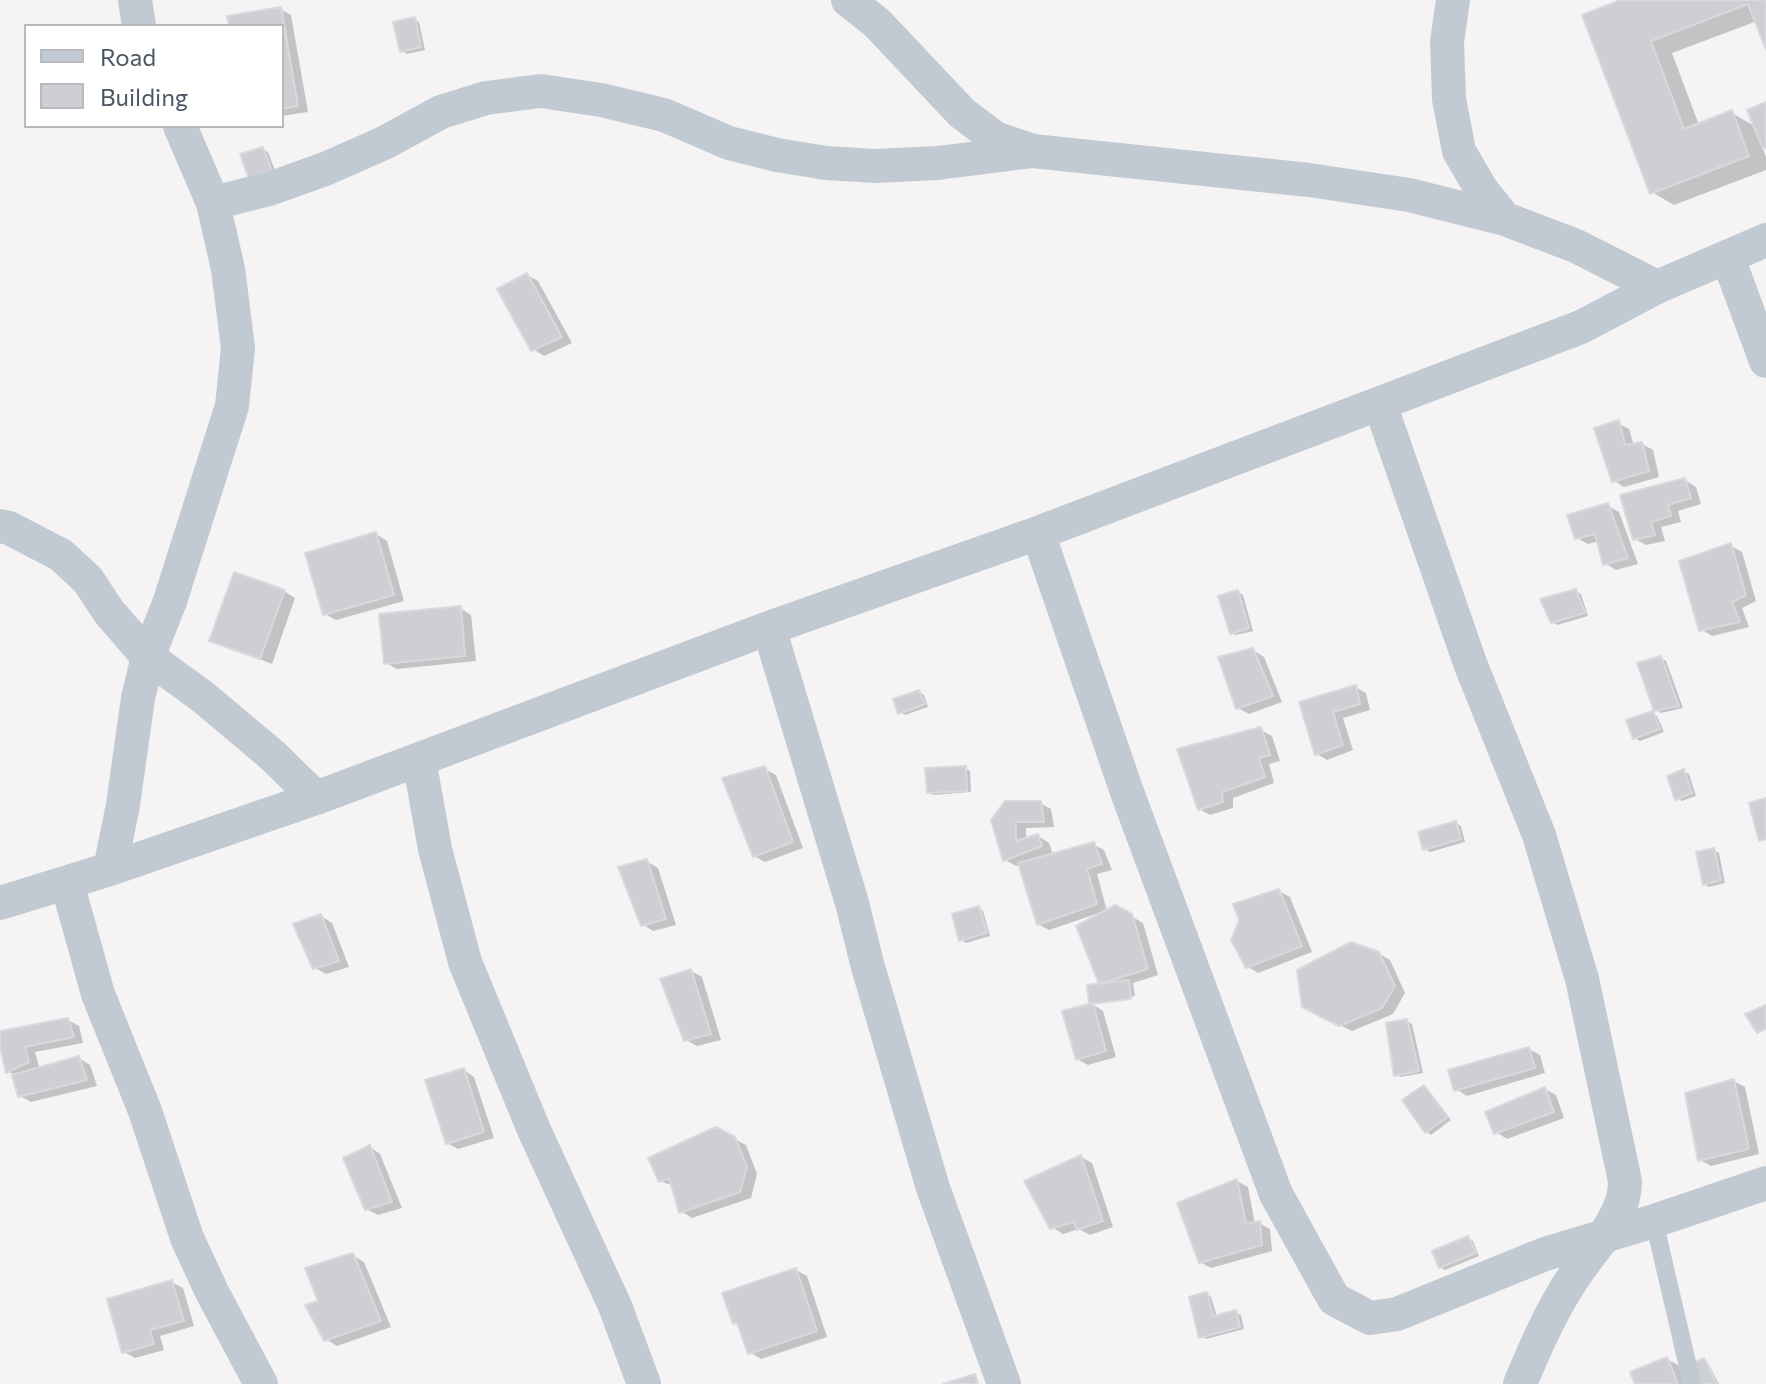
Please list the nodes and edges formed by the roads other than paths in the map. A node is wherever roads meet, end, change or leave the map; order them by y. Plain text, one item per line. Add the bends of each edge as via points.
1 (135, 0) edge
2 (848, 0) edge
3 (1453, 0) edge
4 (139, 24) edge
5 (181, 128) edge
6 (1033, 151) junction
7 (213, 203) junction
8 (1505, 219) junction
9 (1766, 240) edge
10 (1728, 258) junction
11 (1657, 287) junction
12 (1766, 361) edge
13 (1380, 404) junction
14 (0, 526) edge
15 (1038, 533) junction
16 (769, 628) junction
17 (148, 657) junction
18 (419, 759) junction
19 (316, 798) junction
20 (110, 869) junction
21 (67, 883) junction
22 (0, 903) edge
23 (1766, 1183) edge
24 (1654, 1221) junction
25 (1607, 1233) junction
26 (261, 1384) edge
27 (644, 1384) edge
28 (1004, 1384) edge
29 (1520, 1384) edge
30 (1692, 1384) edge

1 - 4 street
2 - 6 street via 877,23 962,113 995,138
3 - 8 street via 1448,85 1459,151
5 - 7 street
6 - 7 street via 938,163 826,163 729,143 664,115 541,91 486,98 441,112 325,169
6 - 8 street via 1309,180 1409,195
7 - 17 street via 238,348 232,406
8 - 11 street via 1576,246
9 - 10 street
10 - 11 street
10 - 12 street
11 - 13 street via 1581,327
13 - 15 street
13 - 25 street via 1470,663 1539,835 1582,979 1625,1181
14 - 17 street via 61,555 88,580
15 - 16 street
15 - 25 street via 1127,792 1276,1194 1334,1299 1370,1318 1397,1314
16 - 18 street
16 - 28 street via 933,1188
17 - 19 street via 203,697
17 - 20 street
18 - 19 street
18 - 27 street via 435,849 465,962
19 - 20 street
20 - 21 street
21 - 22 street
21 - 26 street via 98,994 145,1111 187,1238
23 - 24 street
24 - 25 street
24 - 30 lane
25 - 29 street via 1572,1278

